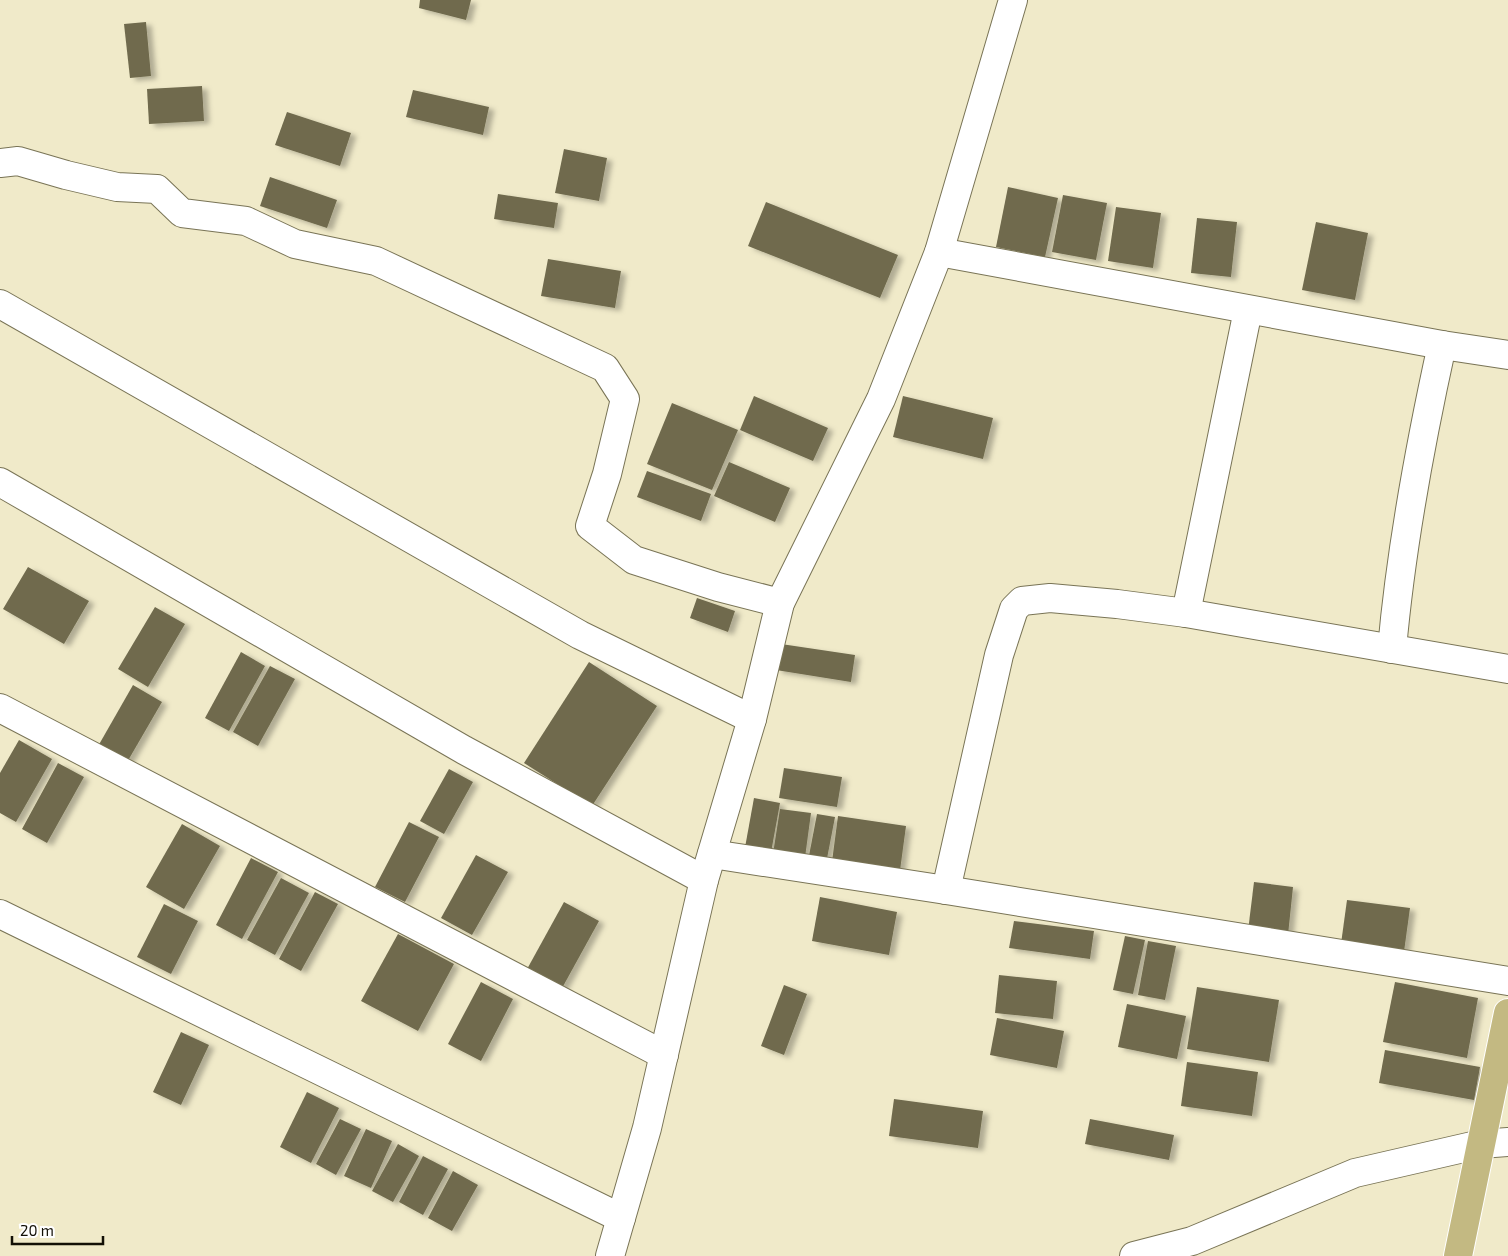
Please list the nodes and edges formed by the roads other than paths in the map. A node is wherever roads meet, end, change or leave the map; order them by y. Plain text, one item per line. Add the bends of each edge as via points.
1 (1013, 0) edge
2 (0, 163) edge
3 (939, 252) junction
4 (0, 304) edge
5 (1248, 310) junction
6 (1442, 345) junction
7 (1508, 355) edge
8 (0, 482) edge
9 (780, 604) junction
10 (1186, 613) junction
11 (1392, 649) junction
12 (1508, 668) edge
13 (0, 708) edge
14 (752, 719) junction
15 (712, 854) junction
16 (704, 880) junction
17 (946, 890) junction
18 (0, 914) edge
19 (1508, 981) edge
20 (1508, 1013) edge
21 (664, 1055) junction
22 (1508, 1142) edge
23 (1481, 1144) junction
24 (621, 1218) junction
25 (610, 1256) edge
26 (1134, 1256) edge
27 (1458, 1256) edge

1 - 3 street
2 - 9 street via 18,161 117,187 157,189 182,213 246,221 295,244 376,261 605,368 625,399 607,474 590,526 634,560
3 - 5 street
3 - 9 street via 881,399
4 - 14 street via 580,635
5 - 6 street
5 - 10 street
6 - 7 street
6 - 11 street via 1421,439
8 - 16 street via 464,750
9 - 14 street
10 - 11 street
10 - 17 street via 1050,598 1022,601 1014,609 999,655
11 - 12 street
13 - 21 street
14 - 15 street
15 - 16 street
15 - 17 street
16 - 21 street
17 - 19 street
18 - 24 street
20 - 23 main road
21 - 24 street
22 - 23 street
23 - 26 street via 1355,1173 1192,1241
23 - 27 main road
24 - 25 street

